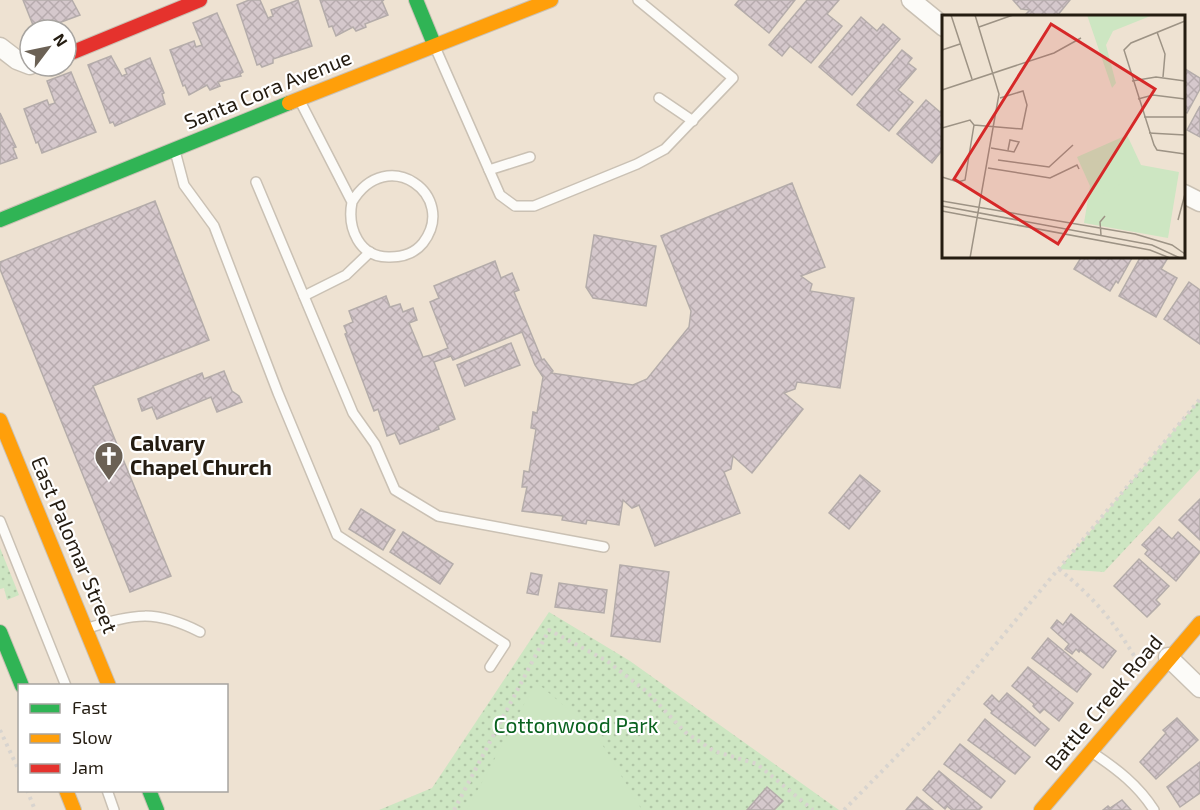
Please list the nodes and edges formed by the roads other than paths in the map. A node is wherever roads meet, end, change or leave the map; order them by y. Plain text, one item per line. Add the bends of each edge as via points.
1 (200, 0) edge
2 (417, 0) edge
3 (551, 0) edge
4 (638, 0) edge
5 (911, 0) edge
6 (942, 25) edge
7 (434, 44) junction
8 (0, 47) edge
9 (78, 50) edge
10 (18, 60) edge
11 (659, 98) dead end
12 (300, 101) junction
13 (693, 122) junction
14 (175, 151) junction
15 (530, 157) dead end
16 (489, 170) junction
17 (256, 182) dead end
18 (1185, 194) edge
19 (352, 202) junction
20 (1200, 202) edge
21 (0, 220) edge
22 (370, 252) junction
23 (304, 296) junction
24 (0, 420) edge
25 (0, 521) edge
26 (604, 547) dead end
27 (1200, 623) edge
28 (87, 628) junction
29 (0, 632) edge
30 (200, 632) dead end
31 (1168, 657) junction
32 (490, 667) dead end
33 (21, 684) edge
34 (65, 684) edge
35 (108, 684) edge
36 (1200, 688) edge
37 (1091, 752) junction
38 (67, 792) edge
39 (108, 792) edge
40 (150, 792) edge
41 (74, 810) edge
42 (114, 810) edge
43 (157, 810) edge
44 (1041, 810) edge
45 (1154, 810) edge

1 - 9 street
2 - 7 street
3 - 7 street, Santa Cora Avenue
4 - 13 lane via 733,78
5 - 6 street
7 - 12 street, Santa Cora Avenue
7 - 16 lane
8 - 10 street
11 - 13 lane
12 - 14 street, Santa Cora Avenue
12 - 19 lane
13 - 16 lane via 665,149 647,159 534,206 515,206 500,195
14 - 21 street, Santa Cora Avenue
14 - 32 lane via 184,185 214,226 337,535 505,644
15 - 16 lane
17 - 23 lane
18 - 20 street
19 - 22 lane via 351,230
19 - 22 lane via 370,180 397,175 409,179 428,197 432,223 421,246 398,257
22 - 23 lane via 346,275
23 - 26 lane via 353,413 375,444 395,490 438,516
24 - 28 street, East Palomar Street
25 - 34 lane
27 - 31 street, Battle Creek Road
28 - 30 lane via 153,615 174,619
28 - 35 street, East Palomar Street
29 - 33 street
31 - 36 street
31 - 37 street, Battle Creek Road
37 - 44 street, Battle Creek Road
37 - 45 lane via 1143,793
38 - 41 street
39 - 42 lane
40 - 43 street

